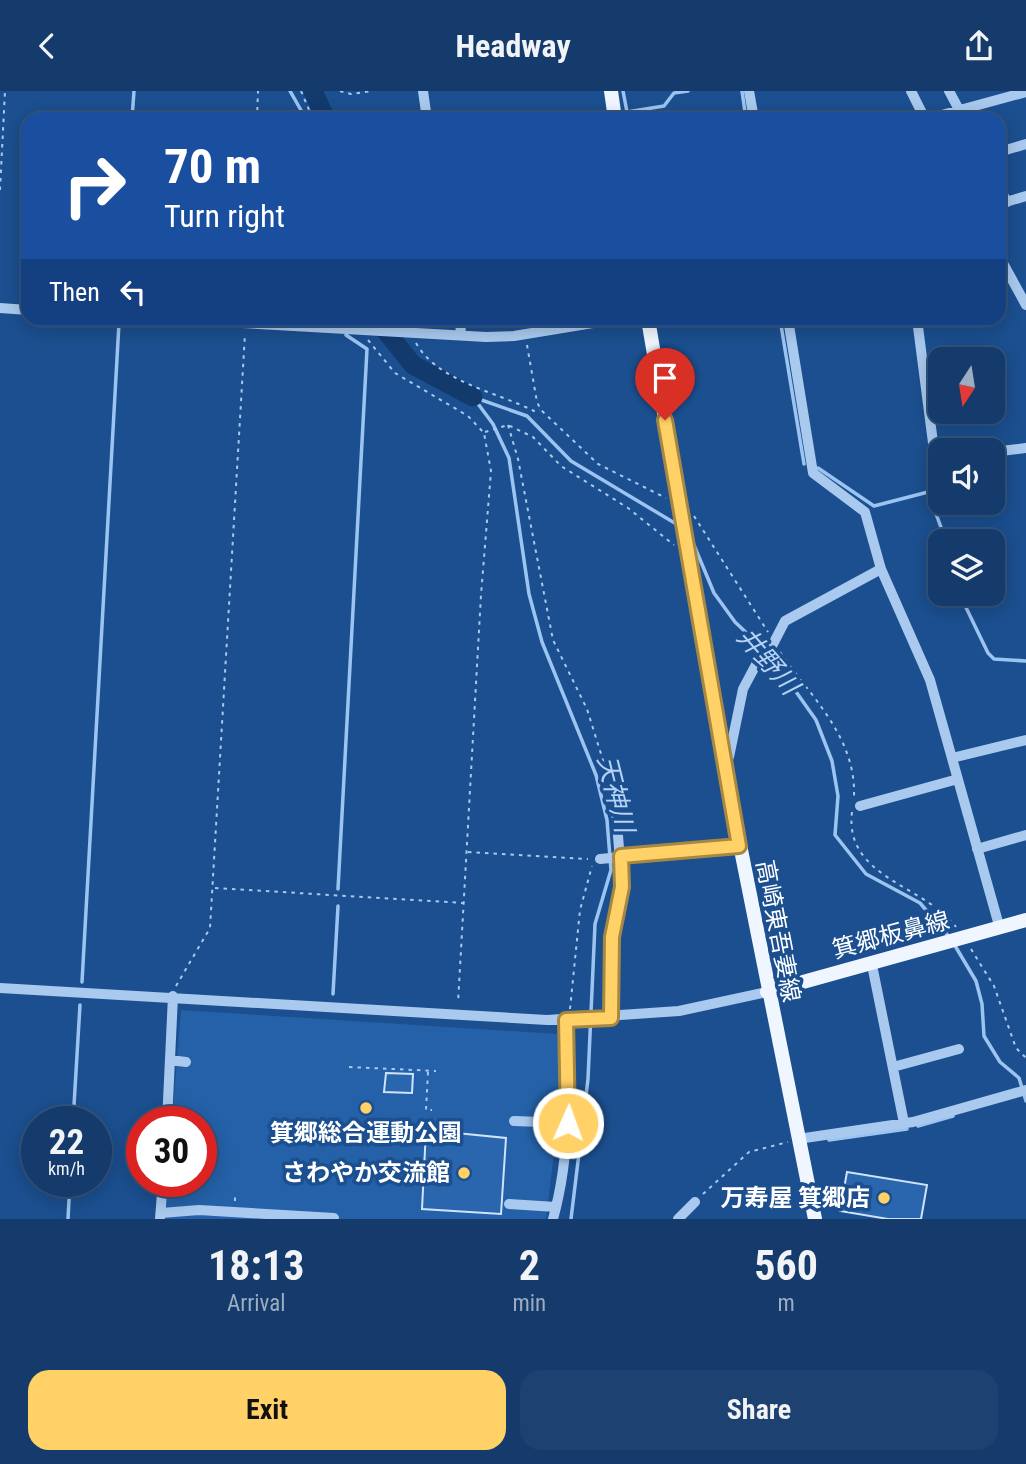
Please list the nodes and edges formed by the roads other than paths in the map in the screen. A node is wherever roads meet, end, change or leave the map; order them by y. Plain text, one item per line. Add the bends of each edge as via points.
1 (423, 91) edge
2 (611, 91) edge
3 (749, 91) edge
4 (911, 91) edge
5 (949, 91) edge
6 (1026, 92) edge
7 (426, 112) edge
8 (614, 112) edge
9 (753, 112) edge
10 (922, 112) edge
11 (960, 112) edge
12 (970, 112) edge
13 (1026, 144) edge
14 (1006, 150) edge
15 (1026, 196) edge
16 (1006, 202) edge
17 (1006, 269) edge
18 (1026, 305) edge
19 (0, 308) edge
20 (21, 310) edge
21 (298, 326) edge
22 (460, 326) edge
23 (574, 326) edge
24 (649, 326) edge
25 (789, 326) edge
26 (918, 326) edge
27 (461, 335) junction
28 (932, 438) edge
29 (1026, 448) edge
30 (1005, 450) edge
31 (881, 569) junction
32 (1026, 740) edge
33 (952, 758) junction
34 (723, 760) junction
35 (958, 779) junction
36 (615, 797) road end
37 (860, 806) dead end
38 (1026, 835) edge
39 (739, 846) junction
40 (977, 849) junction
41 (617, 857) junction
42 (600, 859) dead end
43 (1026, 920) edge
44 (1000, 929) junction
45 (872, 965) junction
46 (0, 988) edge
47 (767, 992) junction
48 (173, 996) junction
49 (609, 1018) junction
50 (570, 1020) junction
51 (959, 1049) dead end
52 (170, 1060) junction
53 (186, 1062) dead end
54 (893, 1067) junction
55 (1022, 1091) edge
56 (168, 1106) edge
57 (513, 1121) dead end
58 (568, 1123) junction
59 (904, 1123) junction
60 (795, 1140) junction
61 (162, 1197) edge
62 (695, 1202) road end
63 (509, 1204) dead end
64 (160, 1216) edge
65 (558, 1216) edge
66 (334, 1218) edge
67 (678, 1219) edge
68 (815, 1219) edge

1 - 7 street
2 - 8 main road
3 - 9 street
4 - 10 street
5 - 11 street
6 - 12 street
13 - 14 street
15 - 16 street
17 - 18 street
19 - 20 street
21 - 27 street
22 - 27 street
23 - 27 street via 525,334
24 - 34 main road, 高崎東吾妻線
25 - 31 street via 813,473 865,512
26 - 28 street
29 - 30 street
31 - 33 street via 930,680
31 - 34 street via 785,621 739,700 729,757
32 - 33 street
33 - 35 street
34 - 39 main road, 高崎東吾妻線
35 - 37 street
35 - 40 street
36 - 41 street
38 - 40 street
39 - 41 street
39 - 47 main road, 高崎東吾妻線
40 - 44 street
41 - 42 street
41 - 49 street via 622,887 612,937
43 - 44 main road, 箕郷板鼻線
44 - 45 main road, 箕郷板鼻線
45 - 47 main road, 箕郷板鼻線
45 - 54 street
46 - 48 street
47 - 49 street via 679,1011
47 - 60 main road, 高崎東吾妻線
48 - 50 street
48 - 52 street
49 - 50 street
50 - 58 street
51 - 54 street
52 - 53 street
52 - 56 street
54 - 59 street
55 - 59 street
57 - 58 street
58 - 65 street
59 - 60 street
60 - 68 main road, 高崎東吾妻線
61 - 64 street
62 - 67 street
63 - 65 street
64 - 66 street via 199,1210

